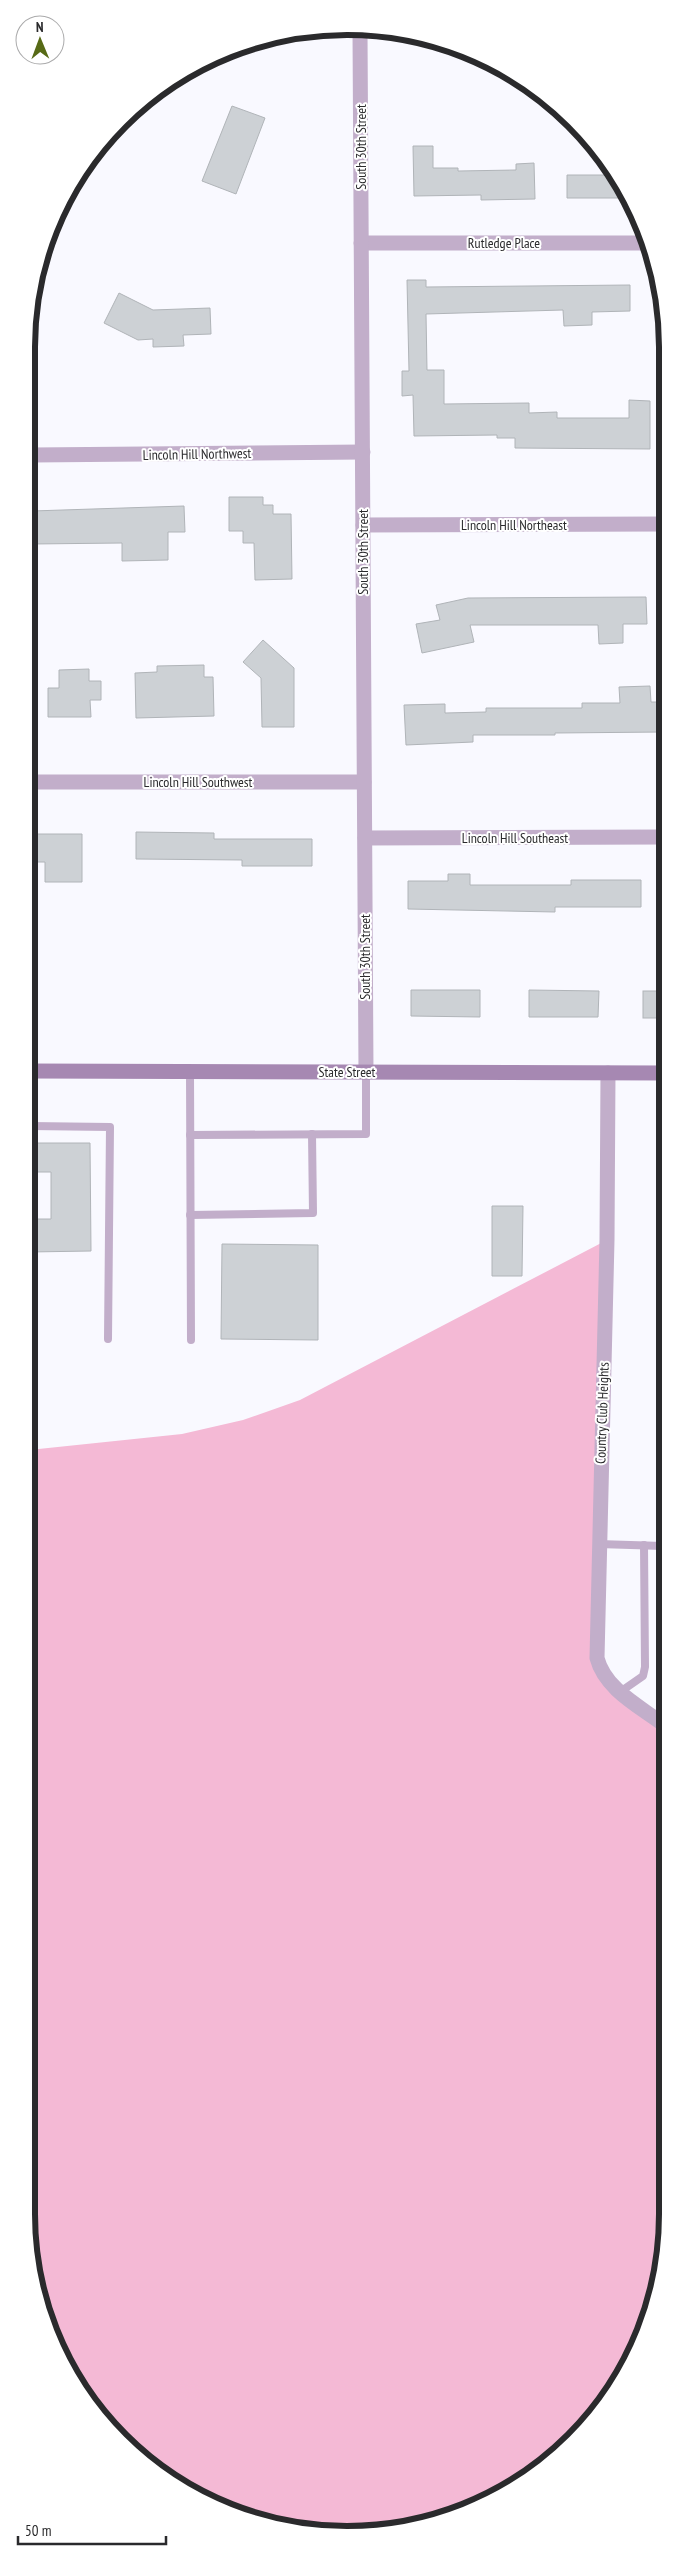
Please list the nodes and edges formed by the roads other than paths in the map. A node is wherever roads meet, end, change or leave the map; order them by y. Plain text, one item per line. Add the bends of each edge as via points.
1 (360, 36) edge
2 (361, 243) junction
3 (641, 243) edge
4 (363, 452) junction
5 (35, 455) edge
6 (659, 524) edge
7 (363, 525) junction
8 (35, 782) edge
9 (364, 782) junction
10 (659, 837) edge
11 (365, 838) junction
12 (35, 1071) edge
13 (190, 1072) junction
14 (366, 1072) junction
15 (608, 1073) junction
16 (659, 1073) edge
17 (35, 1126) edge
18 (312, 1134) junction
19 (190, 1135) junction
20 (190, 1215) junction
21 (108, 1339) dead end
22 (191, 1340) dead end
23 (598, 1544) junction
24 (644, 1545) junction
25 (659, 1546) edge
26 (620, 1692) junction
27 (659, 1721) edge

1 - 2 street, South 30th Street
2 - 3 street, Rutledge Place
2 - 4 street, South 30th Street
4 - 5 street, Lincoln Hill Northwest
4 - 7 street, South 30th Street
6 - 7 street, Lincoln Hill Northeast
7 - 9 street, South 30th Street
8 - 9 street, Lincoln Hill Southwest
9 - 11 street, South 30th Street
10 - 11 street, Lincoln Hill Southeast
11 - 14 street, South 30th Street
12 - 13 main road, State Street
13 - 14 main road, State Street
13 - 19 lane
14 - 15 main road, State Street
14 - 18 lane via 366,1134
15 - 16 main road, State Street
15 - 23 street, Country Club Heights via 608,1240
17 - 21 lane via 110,1128
18 - 19 lane
18 - 20 lane via 313,1213
19 - 20 lane
20 - 22 lane
23 - 24 lane
23 - 26 street, Country Club Heights via 598,1658 605,1677
24 - 25 lane
24 - 26 lane via 645,1667 642,1676
26 - 27 street, Country Club Heights

